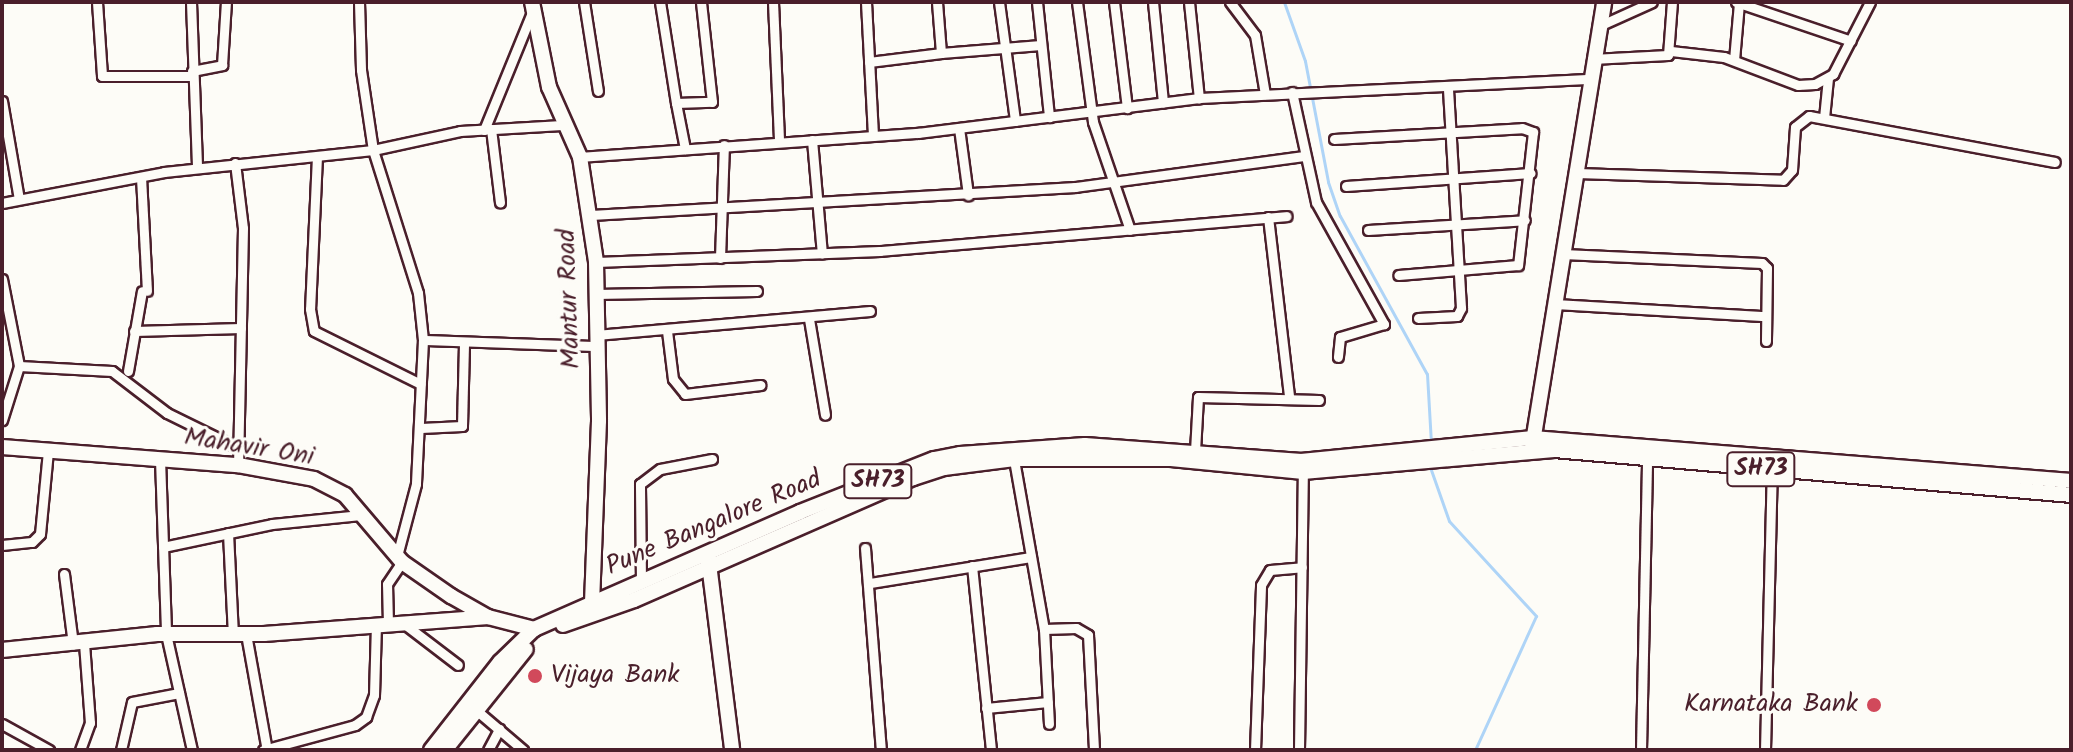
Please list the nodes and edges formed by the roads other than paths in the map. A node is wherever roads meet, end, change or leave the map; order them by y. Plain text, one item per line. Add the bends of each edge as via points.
1 (97, 2) edge
2 (191, 2) edge
3 (226, 2) edge
4 (359, 2) edge
5 (584, 2) edge
6 (660, 2) edge
7 (701, 2) edge
8 (773, 2) edge
9 (866, 2) edge
10 (937, 2) edge
11 (999, 2) edge
12 (1037, 2) edge
13 (1077, 2) edge
14 (1114, 2) edge
15 (1153, 2) edge
16 (1189, 2) edge
17 (1230, 2) edge
18 (1604, 2) edge
19 (1652, 2) edge
20 (1672, 2) edge
21 (1870, 2) edge
22 (1737, 3) edge
23 (532, 6) edge
24 (1599, 26) junction
25 (1851, 41) junction
26 (1041, 45) junction
27 (1003, 49) junction
28 (1671, 51) junction
29 (941, 53) junction
30 (1592, 59) junction
31 (1734, 60) junction
32 (869, 62) junction
33 (192, 73) junction
34 (1828, 78) junction
35 (1588, 79) junction
36 (1448, 87) junction
37 (598, 91) dead end
38 (1296, 92) junction
39 (1265, 94) junction
40 (1199, 98) junction
41 (2, 101) edge
42 (676, 103) junction
43 (1163, 103) junction
44 (1127, 108) junction
45 (1091, 113) junction
46 (1049, 117) junction
47 (1824, 118) junction
48 (1015, 121) junction
49 (562, 125) junction
50 (959, 128) junction
51 (488, 130) junction
52 (1450, 132) junction
53 (873, 136) junction
54 (1334, 139) dead end
55 (812, 140) junction
56 (779, 142) junction
57 (724, 145) junction
58 (685, 149) junction
59 (373, 150) junction
60 (317, 156) junction
61 (1305, 156) junction
62 (580, 157) junction
63 (2055, 162) dead end
64 (235, 163) junction
65 (197, 168) junction
66 (1531, 173) junction
67 (1577, 173) junction
68 (141, 177) junction
69 (1453, 177) junction
70 (1112, 179) junction
71 (1346, 186) dead end
72 (968, 195) junction
73 (19, 199) junction
74 (500, 202) dead end
75 (817, 202) junction
76 (2, 203) edge
77 (721, 206) junction
78 (591, 215) junction
79 (1286, 216) dead end
80 (1268, 217) junction
81 (1525, 220) junction
82 (1456, 225) junction
83 (1130, 230) junction
84 (1368, 230) dead end
85 (822, 254) junction
86 (1563, 254) junction
87 (720, 258) junction
88 (596, 262) junction
89 (1460, 270) junction
90 (1398, 275) dead end
91 (2, 279) edge
92 (757, 291) dead end
93 (596, 294) junction
94 (1555, 304) junction
95 (870, 311) dead end
96 (1766, 316) junction
97 (1418, 318) dead end
98 (809, 319) junction
99 (241, 328) junction
100 (134, 331) junction
101 (667, 331) junction
102 (423, 340) junction
103 (596, 341) junction
104 (1766, 341) dead end
105 (464, 342) junction
106 (1338, 357) dead end
107 (19, 366) junction
108 (128, 371) dead end
109 (2, 377) edge
110 (421, 384) junction
111 (760, 385) dead end
112 (11, 389) junction
113 (1289, 396) junction
114 (1319, 400) dead end
115 (825, 415) dead end
116 (2, 420) edge
117 (421, 428) junction
118 (1532, 445) junction
119 (2, 447) edge
120 (238, 448) junction
121 (48, 451) junction
122 (1195, 451) junction
123 (1124, 452) junction
124 (1013, 453) junction
125 (1451, 454) junction
126 (1647, 458) junction
127 (160, 459) junction
128 (712, 459) dead end
129 (1219, 459) junction
130 (238, 465) junction
131 (1772, 470) junction
132 (1303, 472) junction
133 (2071, 481) edge
134 (2071, 495) edge
135 (361, 515) junction
136 (228, 533) junction
137 (2, 545) edge
138 (163, 547) junction
139 (865, 548) dead end
140 (1031, 557) junction
141 (400, 559) junction
142 (709, 559) junction
143 (972, 566) junction
144 (1302, 567) junction
145 (64, 574) dead end
146 (641, 582) junction
147 (870, 583) junction
148 (592, 603) junction
149 (488, 617) junction
150 (389, 624) junction
151 (534, 629) junction
152 (1044, 629) junction
153 (166, 634) junction
154 (239, 634) junction
155 (79, 644) junction
156 (2, 650) edge
157 (458, 665) dead end
158 (488, 686) junction
159 (179, 693) junction
160 (1048, 702) junction
161 (986, 708) junction
162 (476, 710) junction
163 (2, 724) edge
164 (1049, 724) dead end
165 (499, 729) junction
166 (318, 736) junction
167 (265, 748) edge
168 (49, 750) edge
169 (80, 750) edge
170 (121, 750) edge
171 (191, 750) edge
172 (316, 750) edge
173 (431, 750) edge
174 (445, 750) edge
175 (488, 750) edge
176 (523, 750) edge
177 (732, 750) edge
178 (881, 750) edge
179 (991, 750) edge
180 (1094, 750) edge
181 (1255, 750) edge
182 (1299, 750) edge
183 (1641, 750) edge
184 (1765, 750) edge

1 - 33 street via 102,76
2 - 33 street
3 - 33 street via 222,65
4 - 59 street via 361,70
5 - 37 street
6 - 42 street
7 - 42 street via 712,102
8 - 56 street
9 - 32 street
10 - 29 street
11 - 27 street
12 - 26 street
13 - 45 street
14 - 44 street
15 - 43 street
16 - 40 street
17 - 39 street via 1255,35
18 - 24 main road
19 - 24 street
20 - 28 street
21 - 25 street
22 - 25 street
22 - 31 street
23 - 49 main road, Mantur Road
23 - 51 street
24 - 30 main road
25 - 34 street
26 - 27 street
26 - 46 street
27 - 29 street
27 - 48 street
28 - 30 street via 1663,59
28 - 31 street
29 - 32 street
30 - 35 main road
31 - 34 street via 1798,85
32 - 53 street
33 - 65 street
34 - 47 street
35 - 36 street
35 - 67 main road
36 - 38 street
36 - 52 street
38 - 39 street
38 - 61 street
39 - 40 street
40 - 43 street
41 - 73 street
42 - 58 street
43 - 44 street
44 - 45 street
45 - 46 street
45 - 70 street
46 - 48 street
47 - 63 street
47 - 67 street via 1797,121 1792,170 1783,180
48 - 50 street
49 - 51 street
49 - 62 main road, Mantur Road
50 - 53 street
50 - 72 street
51 - 59 street
51 - 74 street
52 - 54 street
52 - 66 street via 1531,130
52 - 69 street
53 - 55 street
55 - 56 street
55 - 75 street
56 - 57 street
57 - 58 street
57 - 77 street
58 - 62 street
59 - 60 street
59 - 102 street via 418,293
60 - 64 street
60 - 110 street via 310,309 314,331
61 - 70 street
61 - 106 street via 1316,202 1384,324 1340,337
62 - 78 main road, Mantur Road
64 - 65 street
64 - 99 street via 243,228
65 - 68 street
66 - 69 street
66 - 81 street
67 - 86 main road
68 - 73 street
68 - 100 street via 144,291
69 - 71 street
69 - 82 street
70 - 72 street
70 - 83 street
72 - 75 street
73 - 76 street
75 - 77 street
75 - 85 street
77 - 78 street
77 - 87 street
78 - 88 main road, Mantur Road
79 - 80 street
80 - 83 street
80 - 113 street
81 - 82 street
81 - 89 street via 1515,268
82 - 84 street
82 - 89 street
83 - 85 street
85 - 87 street
86 - 94 main road
86 - 96 street via 1762,263 1767,268
87 - 88 street
88 - 93 main road, Mantur Road
89 - 90 street
89 - 97 street via 1460,313
91 - 107 street
92 - 93 street
93 - 103 main road, Mantur Road
94 - 96 street
94 - 118 main road
95 - 98 street
96 - 104 street
98 - 101 street
98 - 115 street
99 - 100 street
99 - 120 street
100 - 108 street
101 - 103 street
101 - 111 street via 673,379 685,394
102 - 105 street
102 - 110 street
103 - 105 street
103 - 148 main road, Mantur Road
105 - 117 street via 462,426
107 - 112 street
107 - 120 street via 112,371 167,413
109 - 112 street
110 - 117 street
112 - 116 street
113 - 114 street
113 - 122 street via 1198,397
117 - 141 street
118 - 125 main road, SH73
118 - 126 main road, SH73
118 - 133 main road, SH73
119 - 121 main road, Mahavir Oni
120 - 130 street
121 - 127 main road, Mahavir Oni
121 - 137 street via 40,534 32,542
122 - 123 main road, Pune Bangalore Road / SH73
122 - 129 main road, Pune Bangalore Road / SH73
123 - 124 main road, Pune Bangalore Road / SH73
123 - 129 main road, Pune Bangalore Road / SH73
124 - 140 street
124 - 142 main road, Pune Bangalore Road / SH73 via 934,459
125 - 129 main road, Pune Bangalore Road / SH73
125 - 132 main road, Pune Bangalore Road / SH73 via 1414,465
126 - 131 main road, SH73
126 - 183 street
127 - 130 main road, Mahavir Oni
127 - 138 street
128 - 146 street via 660,469 640,484
129 - 132 main road, Pune Bangalore Road / SH73
130 - 135 main road, Mahavir Oni via 314,479 345,495
131 - 134 main road, SH73
131 - 184 street
132 - 144 street
135 - 136 street
135 - 141 main road, Mahavir Oni
136 - 138 street
136 - 154 street
138 - 153 street
139 - 147 street
140 - 143 street
140 - 152 street
141 - 149 main road, Mahavir Oni
141 - 150 street via 387,584
142 - 146 main road, Pune Bangalore Road / SH73
142 - 158 main road, Pune Bangalore Road / SH73 via 546,633
142 - 177 main road
143 - 147 street
143 - 161 street
144 - 181 street via 1270,570 1261,585
144 - 182 street
145 - 155 street
146 - 148 main road, Pune Bangalore Road / SH73
147 - 178 street
148 - 151 main road, Pune Bangalore Road / SH73
149 - 150 main road
149 - 151 main road, Mahavir Oni
150 - 154 main road
150 - 157 street
150 - 166 street via 371,708 355,725
151 - 158 main road, Pune Bangalore Road / SH73
152 - 160 street
152 - 180 street via 1076,628 1088,635
153 - 154 main road
153 - 155 main road
153 - 159 street
154 - 167 street
155 - 156 main road
155 - 169 street via 90,723
158 - 162 main road, Pune Bangalore Road / SH73
158 - 173 main road, Pune Bangalore Road / SH73
159 - 170 street via 132,702
159 - 171 street
160 - 161 street
160 - 164 street
161 - 179 street
162 - 165 street
162 - 174 main road, Pune Bangalore Road / SH73
163 - 168 street
165 - 175 street
165 - 176 street
166 - 167 street
166 - 172 street

